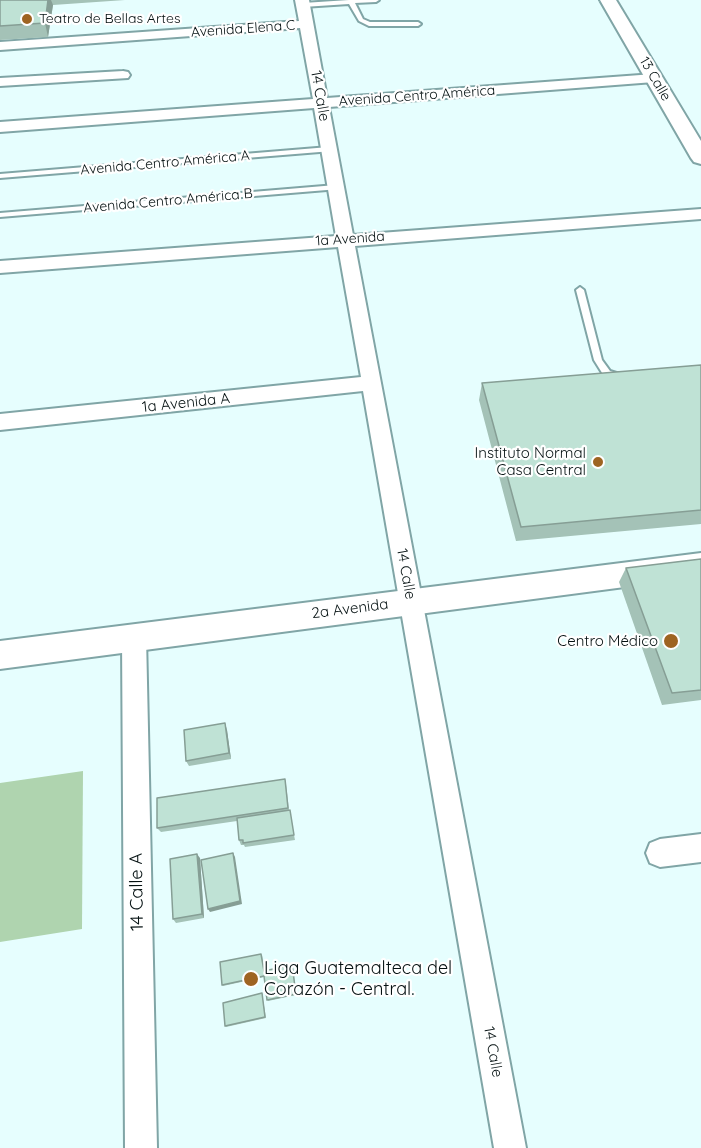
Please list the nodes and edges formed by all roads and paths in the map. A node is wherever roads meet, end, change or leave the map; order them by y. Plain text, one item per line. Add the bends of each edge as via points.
1 (376, 0) edge
2 (609, 0) edge
3 (351, 2) junction
4 (304, 10) edge
5 (418, 24) dead end
6 (0, 46) edge
7 (123, 75) dead end
8 (654, 78) junction
9 (0, 82) edge
10 (321, 103) junction
11 (0, 127) edge
12 (329, 149) junction
13 (701, 158) edge
14 (0, 176) edge
15 (336, 187) junction
16 (701, 214) edge
17 (0, 215) edge
18 (346, 239) junction
19 (0, 267) edge
20 (580, 290) dead end
21 (633, 377) edge
22 (372, 383) junction
23 (0, 422) edge
24 (701, 565) edge
25 (411, 602) junction
26 (134, 636) junction
27 (0, 655) edge
28 (701, 848) edge
29 (660, 854) dead end
30 (141, 1148) edge
31 (510, 1148) edge

1 - 3 lane
2 - 8 street, 13 Calle
3 - 4 lane
3 - 5 lane via 361,20 369,24
4 - 6 street, Avenida Elena C
4 - 10 street, 14 Calle
7 - 9 street
8 - 10 street, Avenida Centro América
8 - 13 street, 13 Calle
10 - 11 street, Avenida Centro América
10 - 12 street, 14 Calle
12 - 14 lane, Avenida Centro América A
12 - 15 street, 14 Calle
15 - 17 lane, Avenida Centro América B
15 - 18 street, 14 Calle
16 - 18 street, 1a Avenida
18 - 19 street, 1a Avenida
18 - 22 street, 14 Calle
20 - 21 lane via 598,360 607,374
22 - 23 street, 1a Avenida A
22 - 25 street, 14 Calle
24 - 25 street, 2a Avenida
25 - 26 street, 2a Avenida
25 - 31 street, 14 Calle
26 - 27 street, 2a Avenida
26 - 30 street, 14 Calle A
28 - 29 street

